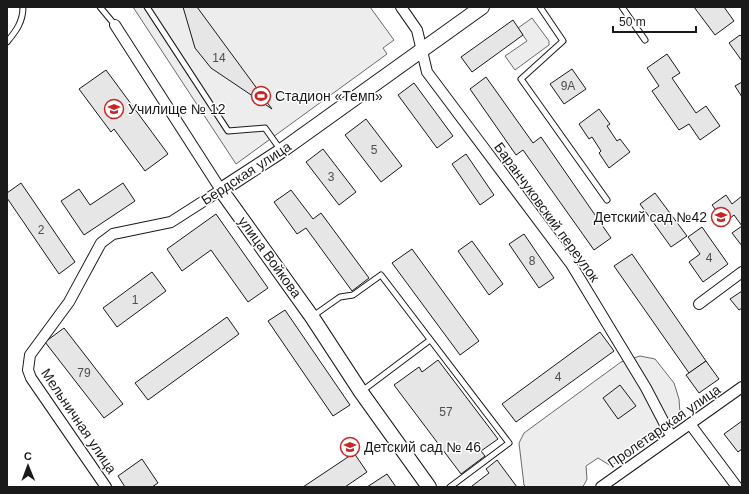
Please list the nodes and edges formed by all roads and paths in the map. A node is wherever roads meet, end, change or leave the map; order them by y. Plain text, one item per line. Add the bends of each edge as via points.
1 (23, 7) edge
2 (100, 7) edge
3 (147, 7) edge
4 (401, 7) edge
5 (482, 7) edge
6 (540, 7) edge
7 (622, 7) edge
8 (115, 25) joint
9 (645, 40) dead end
10 (7, 42) edge
11 (422, 50) junction
12 (281, 151) junction
13 (221, 190) junction
14 (607, 200) dead end
15 (742, 272) edge
16 (699, 304) dead end
17 (312, 317) junction
18 (430, 340) junction
19 (33, 348) joint
20 (742, 387) edge
21 (361, 392) junction
22 (690, 424) junction
23 (671, 436) junction
24 (106, 487) edge
25 (429, 487) edge
26 (450, 487) edge
27 (601, 487) edge
28 (738, 487) edge

1 - 10 lane via 23,16 17,31
2 - 8 lane
3 - 12 lane via 228,131 265,128
4 - 11 street, Баранчуковский переулок via 417,30
5 - 11 street, Бердская улица
6 - 14 lane via 563,41 520,79
7 - 9 lane
8 - 13 street, улица Войкова
11 - 12 street, Бердская улица
11 - 23 street, Баранчуковский переулок via 427,72 570,264 646,388
12 - 13 street, Бердская улица
13 - 17 street, улица Войкова
13 - 19 street, Бердская улица via 171,222 113,234 101,243 69,302
15 - 16 street
17 - 18 lane via 340,297 353,295 381,275
17 - 21 street, улица Войкова
18 - 21 lane
18 - 26 lane via 509,444
19 - 24 street, Мельничная улица via 28,362 31,378
20 - 22 street, Пролетарская улица
21 - 25 street, улица Войкова
22 - 23 street, Пролетарская улица
22 - 28 street
23 - 27 street, Пролетарская улица

